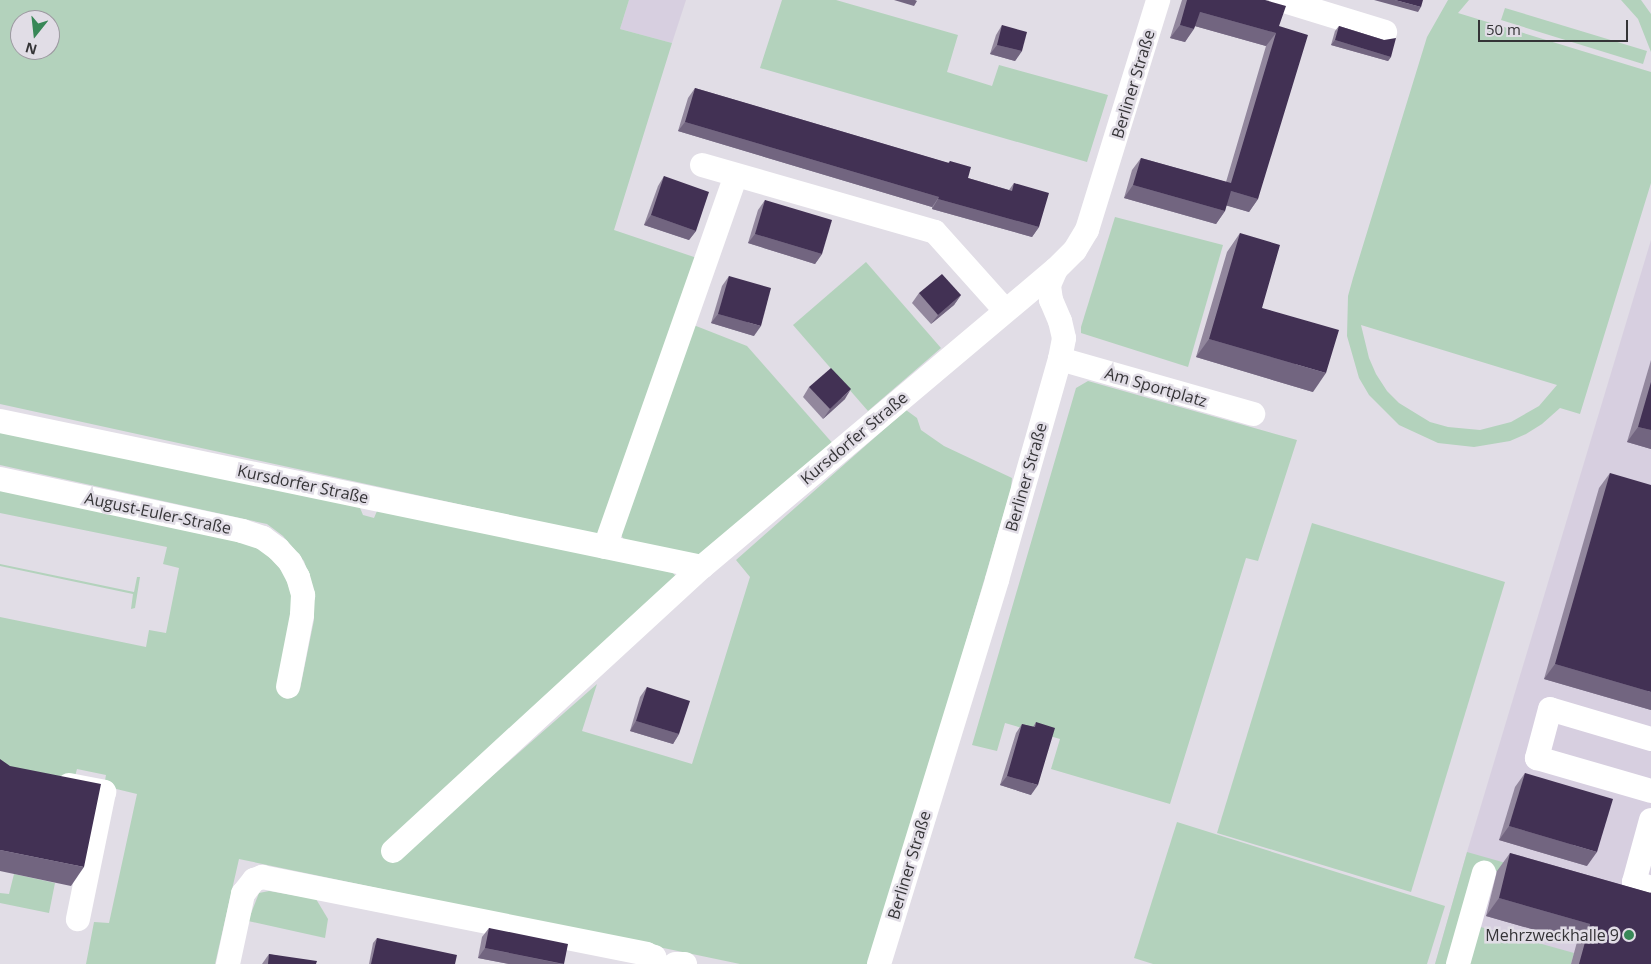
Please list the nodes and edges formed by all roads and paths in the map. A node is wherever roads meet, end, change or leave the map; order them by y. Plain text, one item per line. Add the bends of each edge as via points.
1 (1158, 0) edge
2 (1281, 0) edge
3 (1385, 32) dead end
4 (702, 165) dead end
5 (736, 175) junction
6 (1056, 269) junction
7 (1005, 310) junction
8 (1060, 359) junction
9 (1253, 414) dead end
10 (0, 420) edge
11 (0, 479) edge
12 (605, 547) junction
13 (702, 567) junction
14 (288, 687) dead end
15 (1651, 739) edge
16 (47, 780) edge
17 (1651, 791) edge
18 (1651, 820) edge
19 (393, 851) dead end
20 (1484, 873) dead end
21 (1651, 888) edge
22 (78, 919) dead end
23 (228, 964) edge
24 (657, 964) edge
25 (675, 964) edge
26 (685, 964) edge
27 (879, 964) edge
28 (1458, 964) edge

1 - 6 street, Berliner Straße via 1087,230 1075,250
2 - 3 street
4 - 5 street
5 - 7 street via 935,232
5 - 12 street
6 - 7 street, Kursdorfer Straße
6 - 8 street, Berliner Straße via 1049,285 1064,338
7 - 13 street, Kursdorfer Straße
8 - 9 street, Am Sportplatz
8 - 27 street, Berliner Straße via 998,580
10 - 12 street, Kursdorfer Straße
11 - 14 street, August-Euler-Straße via 263,538 290,562 303,596
12 - 13 street, Kursdorfer Straße
13 - 19 street, Kursdorfer Straße
15 - 17 street via 1550,709 1537,758
16 - 22 street via 104,792
18 - 21 street via 1634,882
20 - 28 street
23 - 24 street via 243,894 254,880 262,877 646,954 654,957
25 - 26 street

